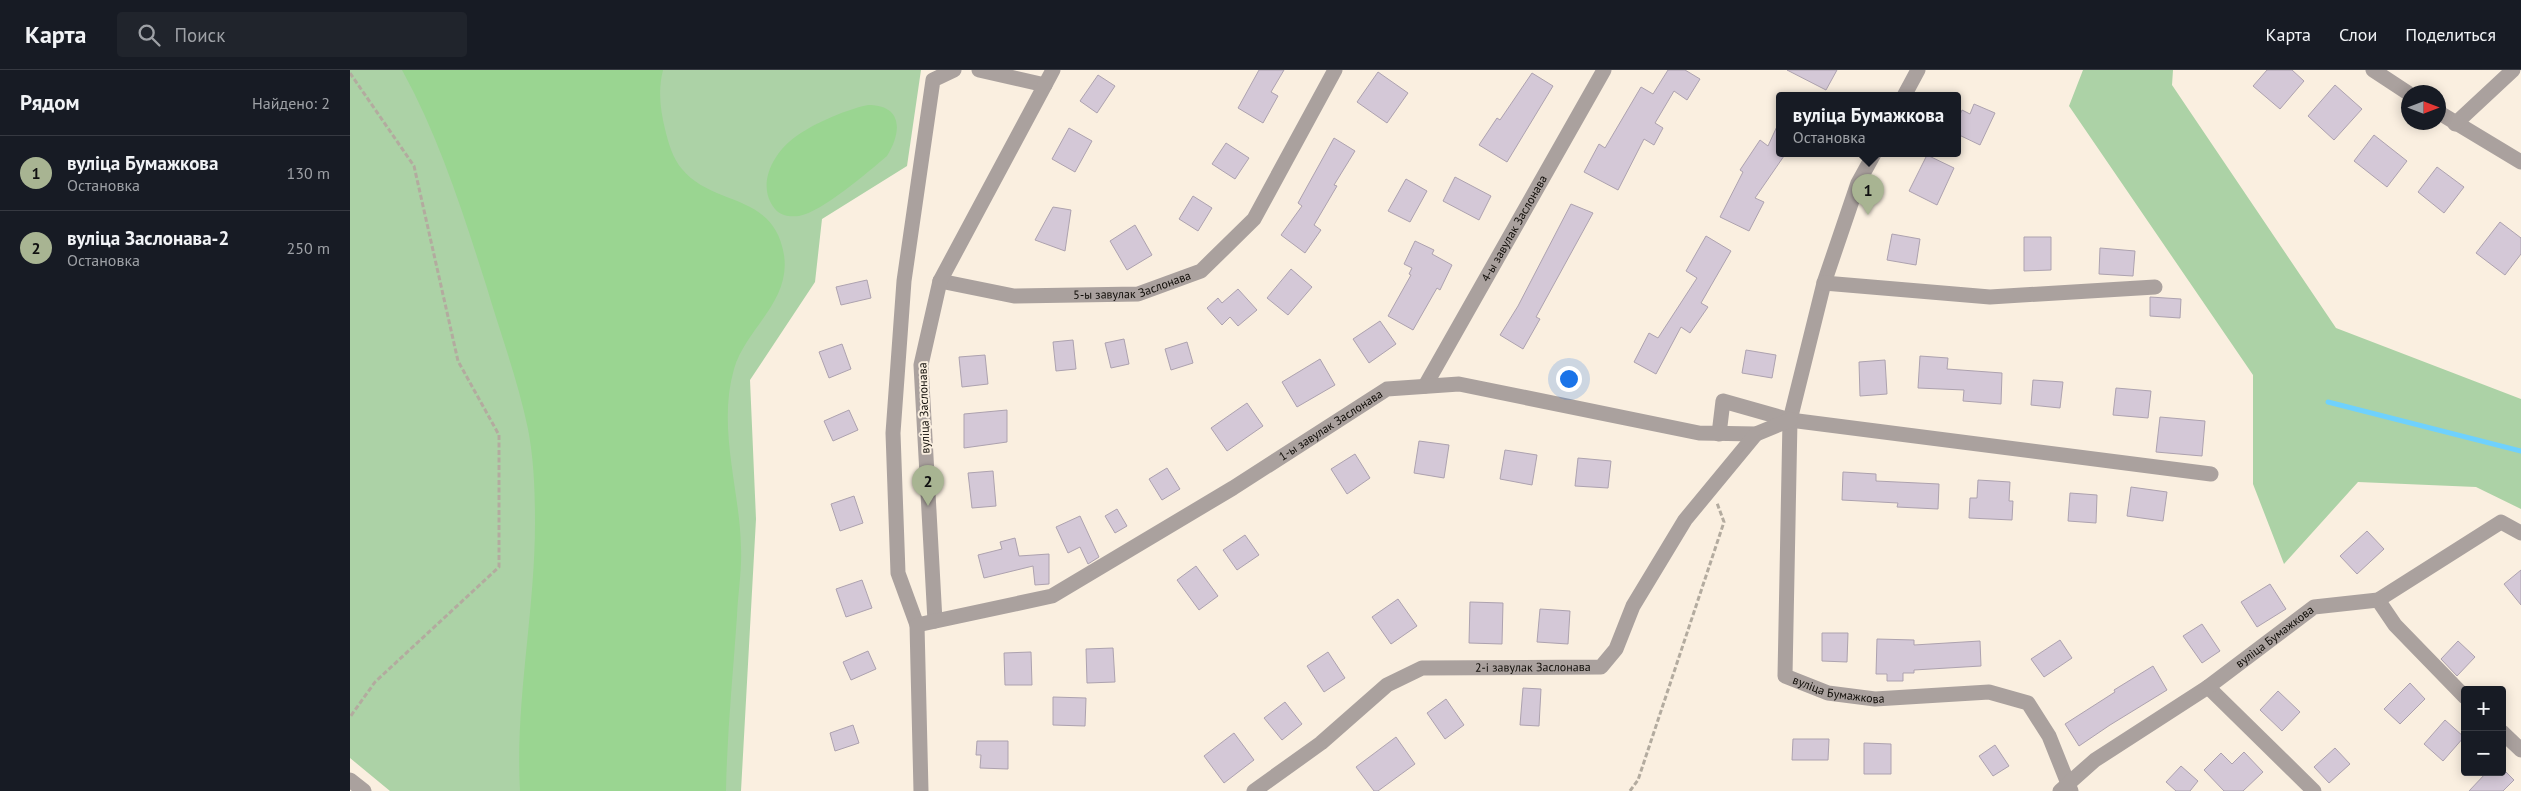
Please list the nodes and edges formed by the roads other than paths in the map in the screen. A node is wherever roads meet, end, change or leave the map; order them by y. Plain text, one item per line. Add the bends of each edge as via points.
1 (954, 70) edge
2 (979, 70) edge
3 (1052, 70) edge
4 (1335, 70) edge
5 (1604, 70) edge
6 (1918, 70) edge
7 (2373, 70) edge
8 (2513, 70) edge
9 (1044, 85) junction
10 (2401, 88) edge
11 (1906, 92) edge
12 (2446, 117) edge
13 (2456, 124) junction
14 (1872, 157) edge
15 (2521, 162) edge
16 (940, 281) junction
17 (1824, 283) junction
18 (2155, 287) dead end
19 (1425, 386) junction
20 (1790, 420) junction
21 (1719, 434) junction
22 (1756, 434) junction
23 (2211, 474) dead end
24 (2521, 533) edge
25 (2378, 600) junction
26 (934, 621) junction
27 (917, 626) junction
28 (2208, 687) junction
29 (2461, 693) edge
30 (2506, 736) edge
31 (2521, 750) edge
32 (350, 780) edge
33 (2067, 789) edge
34 (364, 791) edge
35 (921, 791) edge
36 (1254, 791) edge
37 (2314, 791) edge

1 - 27 street via 933,80 904,281 893,433 898,573
2 - 9 street
3 - 9 street, вуліца Заслонава
4 - 16 street, 5-ы завулак Заслонава via 1254,219 1201,271 1138,294 1014,296
5 - 19 street, 4-ы завулак Заслонава
6 - 11 street
7 - 10 street
8 - 13 street
9 - 16 street, вуліца Заслонава
12 - 13 street
13 - 15 street
14 - 17 street, вуліца Бумажкова via 1858,184
16 - 26 street, вуліца Заслонава via 920,365
17 - 18 street via 1990,297
17 - 20 street, вуліца Бумажкова
19 - 21 street, 1-ы завулак Заслонава via 1459,384 1699,433
19 - 26 street, 1-ы завулак Заслонава via 1387,389 1233,488 1052,596
20 - 21 street via 1723,402
20 - 22 street, 1-ы завулак Заслонава
20 - 23 street
20 - 33 street, вуліца Бумажкова via 1785,676 1828,693 1875,698 1989,692 2028,703 2050,736
21 - 22 street, 1-ы завулак Заслонава
22 - 36 street, 2-і завулак Заслонава via 1685,520 1633,606 1616,649 1601,667 1422,668 1387,685 1321,743
24 - 25 street, вуліца Бумажкова via 2501,522
25 - 28 street, вуліца Бумажкова via 2314,607
25 - 29 street via 2395,625
26 - 27 street
27 - 35 street
28 - 33 street, вуліца Бумажкова via 2095,760
28 - 37 street
30 - 31 street
32 - 34 street

